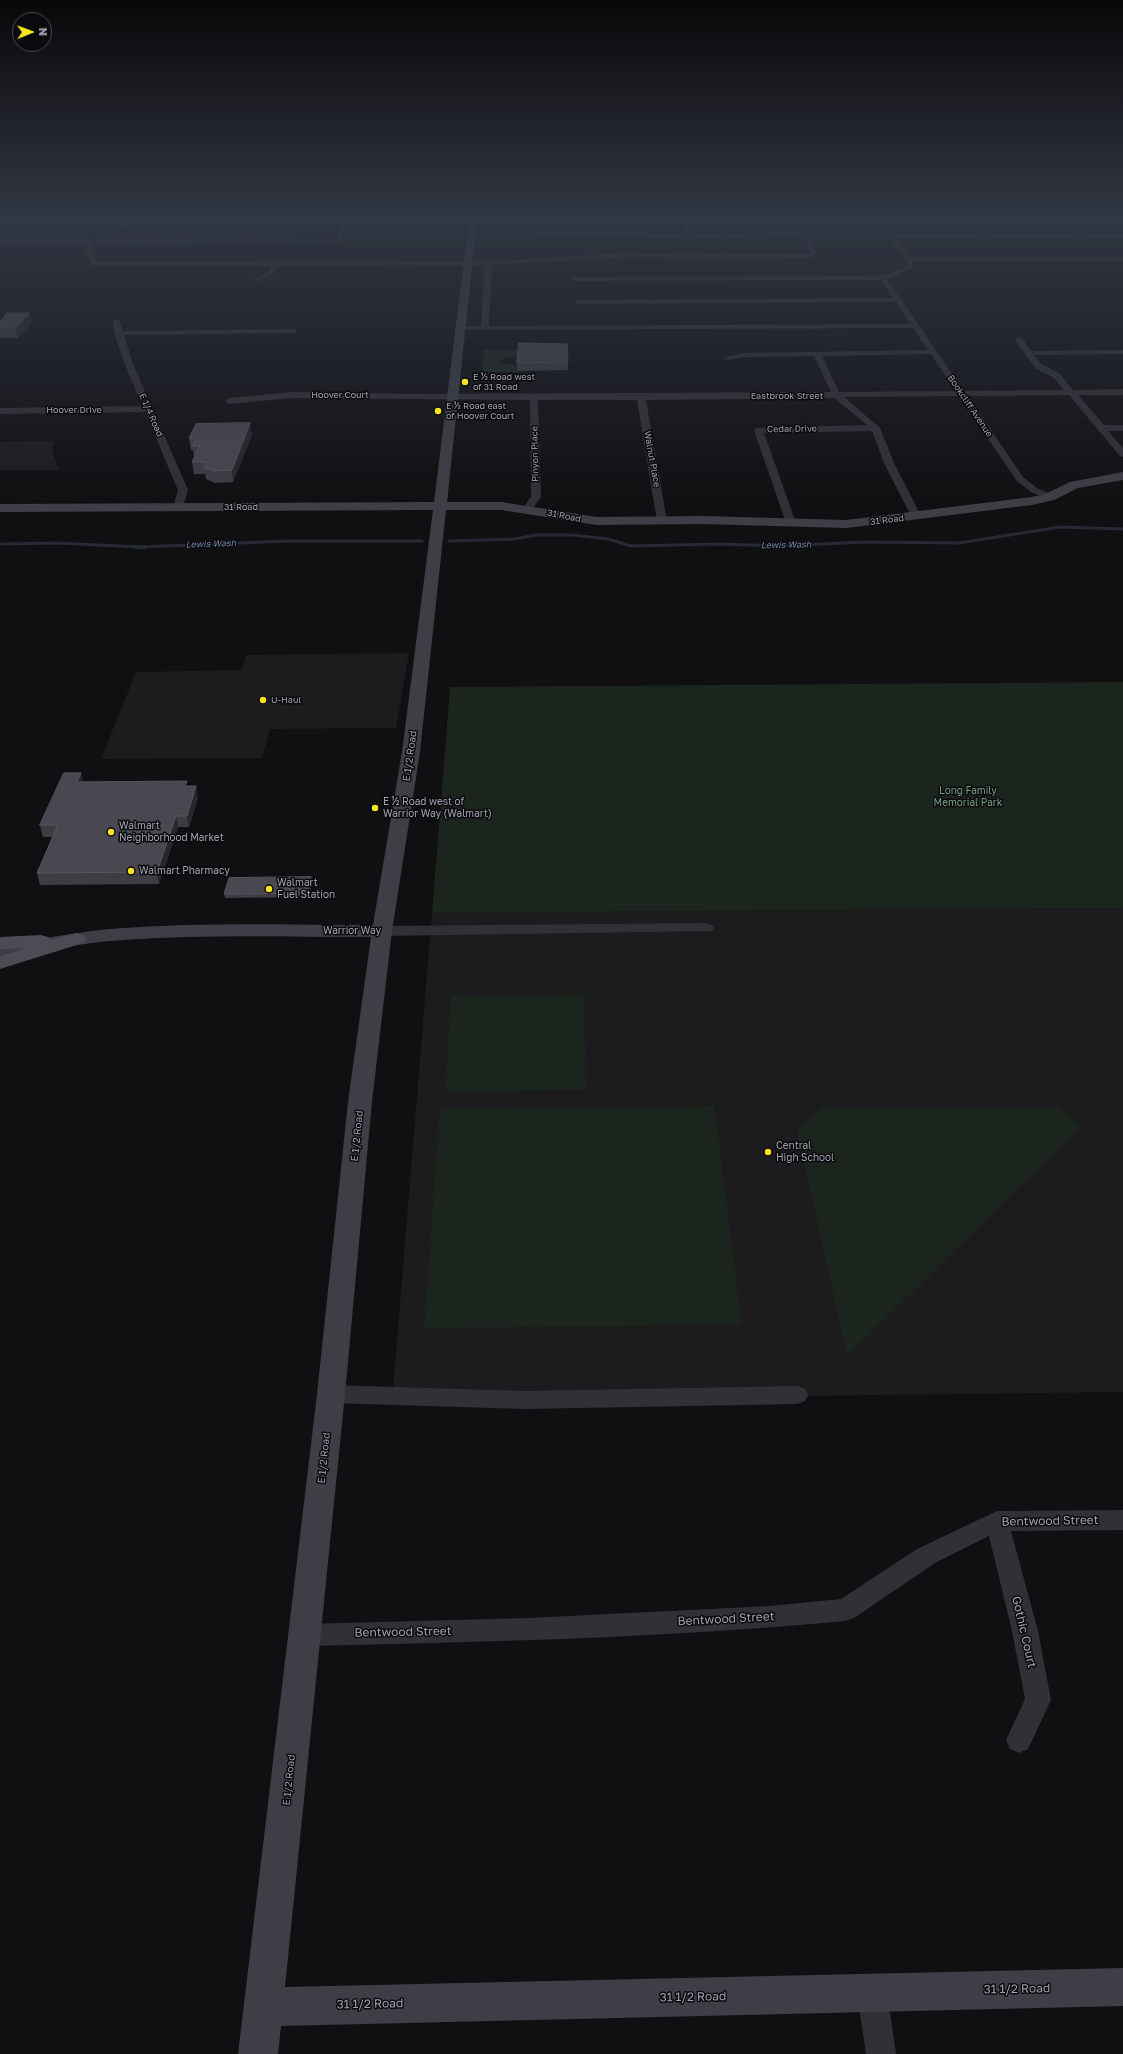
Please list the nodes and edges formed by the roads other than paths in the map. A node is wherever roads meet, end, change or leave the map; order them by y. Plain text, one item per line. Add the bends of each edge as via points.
1 (461, 316) edge
2 (486, 316) edge
3 (909, 316) edge
4 (782, 317) dead end
5 (116, 322) dead end
6 (916, 326) junction
7 (787, 327) junction
8 (460, 328) junction
9 (485, 328) junction
10 (294, 331) dead end
11 (119, 333) junction
12 (1018, 340) dead end
13 (935, 352) junction
14 (1028, 352) junction
15 (1123, 352) edge
16 (817, 354) junction
17 (728, 358) dead end
18 (1123, 392) edge
19 (1071, 393) junction
20 (961, 394) junction
21 (836, 395) junction
22 (534, 396) junction
23 (452, 397) junction
24 (641, 397) junction
25 (229, 401) dead end
26 (148, 409) junction
27 (0, 411) edge
28 (875, 428) junction
29 (1102, 428) junction
30 (1123, 428) edge
31 (1123, 454) edge
32 (1123, 476) edge
33 (1049, 498) junction
34 (440, 506) junction
35 (178, 507) junction
36 (0, 508) edge
37 (527, 509) junction
38 (916, 516) junction
39 (662, 521) junction
40 (791, 523) junction
41 (706, 928) dead end
42 (382, 931) junction
43 (76, 940) junction
44 (0, 943) edge
45 (0, 952) edge
46 (0, 963) edge
47 (332, 1394) junction
48 (797, 1395) dead end
49 (1123, 1520) edge
50 (997, 1521) junction
51 (305, 1635) junction
52 (1019, 1740) dead end
53 (1123, 1987) edge
54 (872, 1992) junction
55 (264, 2007) junction
56 (258, 2054) edge
57 (881, 2054) edge

1 - 8 main road, E 1/2 Road
2 - 9 street
3 - 6 street, Bookcliff Avenue
4 - 7 street
5 - 11 street, E 1/4 Road
6 - 7 street
6 - 13 street, Bookcliff Avenue
7 - 9 street via 580,325
8 - 9 street
8 - 23 main road, E 1/2 Road
10 - 11 street
11 - 26 street, E 1/4 Road
12 - 14 street
13 - 16 street
13 - 20 street, Bookcliff Avenue
14 - 15 street
14 - 19 street via 1038,366 1057,376
16 - 17 street via 744,355
16 - 21 street
18 - 19 street, Eastbrook Street
19 - 20 street, Eastbrook Street
19 - 29 street
20 - 21 street, Eastbrook Street
20 - 33 street, Bookcliff Avenue via 1020,478
21 - 24 street, Eastbrook Street
21 - 28 street
22 - 23 street, Eastbrook Street
22 - 24 street, Eastbrook Street
22 - 37 street, Pinyon Place via 536,497
23 - 25 street, Hoover Court via 343,392
23 - 34 main road, E 1/2 Road
24 - 39 street, Walnut Place
26 - 27 street, Hoover Drive
26 - 35 street, E 1/4 Road via 183,490
28 - 38 street via 889,463
28 - 40 street, Cedar Drive via 759,430
29 - 30 street
29 - 31 street
32 - 33 main road, 31 Road via 1074,485
33 - 38 main road, 31 Road
34 - 35 main road, 31 Road
34 - 37 main road, 31 Road via 501,506
34 - 42 main road, E 1/2 Road via 411,752
35 - 36 main road, 31 Road
37 - 39 main road, 31 Road via 597,521
38 - 40 main road, 31 Road via 846,524
39 - 40 main road, 31 Road
41 - 42 street, Warrior Way
42 - 43 main road, Warrior Way via 166,932
42 - 47 main road, E 1/2 Road via 360,1102
43 - 44 main road
43 - 45 main road, Warrior Way
43 - 46 main road
47 - 48 street via 525,1400
47 - 51 main road, E 1/2 Road
49 - 50 street, Bentwood Street
50 - 51 street, Bentwood Street via 926,1556 845,1610 770,1617 529,1629
50 - 52 street, Gothic Court via 1025,1631 1038,1700
51 - 55 main road, E 1/2 Road
53 - 54 main road, 31 1/2 Road
54 - 55 main road, 31 1/2 Road
54 - 57 street
55 - 56 main road, E 1/2 Road

